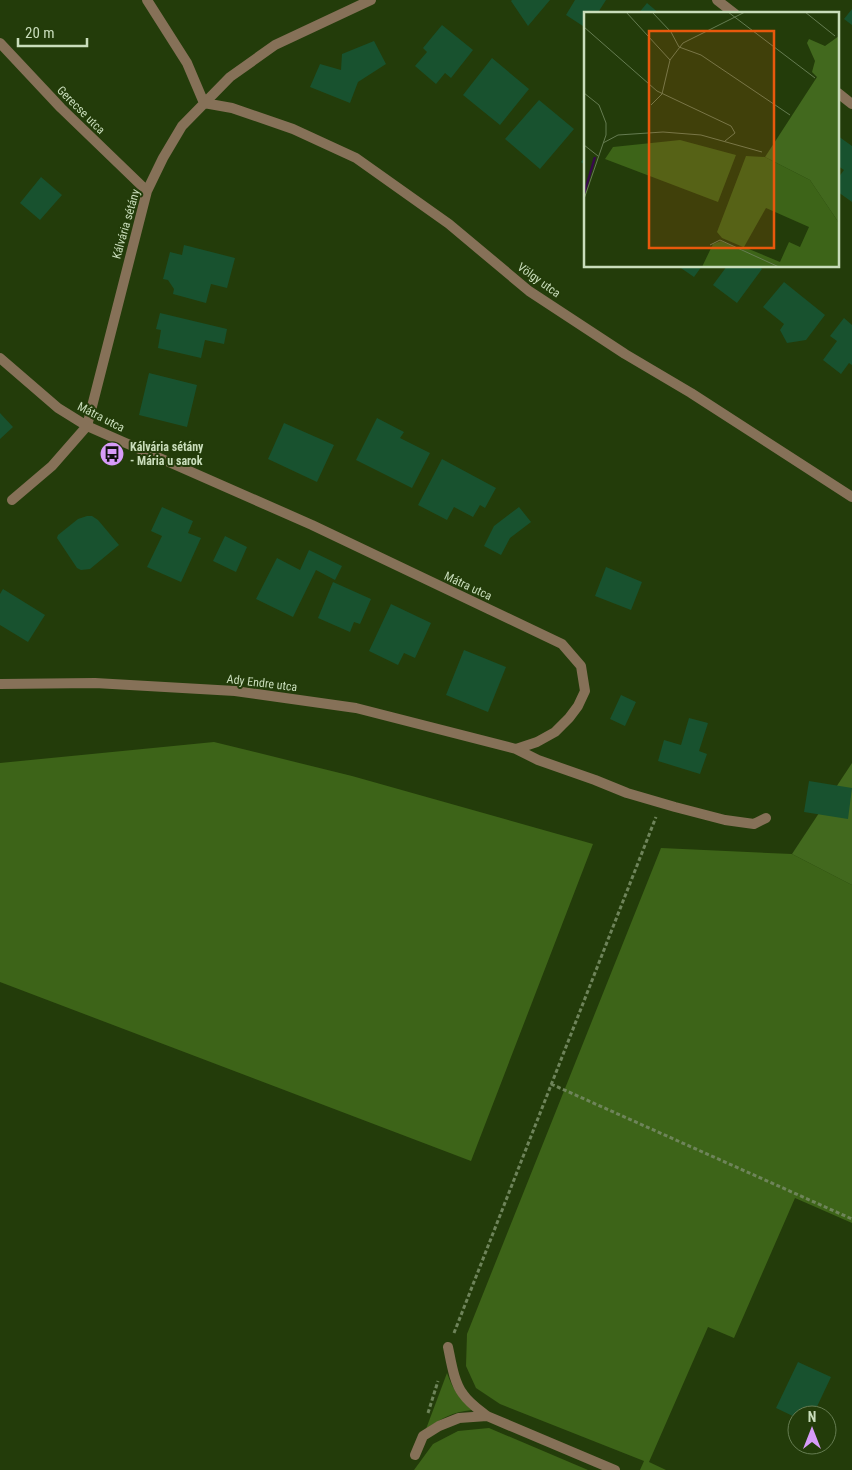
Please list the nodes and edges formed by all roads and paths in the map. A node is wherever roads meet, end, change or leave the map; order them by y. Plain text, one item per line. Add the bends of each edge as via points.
1 (147, 0) edge
2 (371, 0) edge
3 (717, 0) edge
4 (732, 12) edge
5 (0, 43) edge
6 (840, 95) edge
7 (204, 103) junction
8 (852, 104) edge
9 (147, 191) junction
10 (0, 358) edge
11 (87, 426) junction
12 (852, 496) edge
13 (12, 500) dead end
14 (0, 684) edge
15 (516, 748) junction
16 (661, 803) junction
17 (766, 818) dead end
18 (551, 1084) junction
19 (852, 1219) edge
20 (448, 1347) joint
21 (440, 1374) dead end
22 (487, 1416) junction
23 (426, 1419) dead end
24 (415, 1455) dead end
25 (615, 1470) edge

1 - 7 street via 187,63
2 - 7 street, Kálvária sétány via 275,45 230,77
3 - 4 street
5 - 9 street, Gerecse utca via 61,108
6 - 8 street
7 - 9 street, Kálvária sétány via 182,126
7 - 12 street, Völgy utca via 232,108 293,129 356,158 449,224 529,290
9 - 11 street, Kálvária sétány
10 - 11 street, Mátra utca via 58,408
11 - 13 street, Kálvária sétány via 52,466
11 - 15 street, Mátra utca via 312,525 562,644 581,666 585,692 578,706 555,732
14 - 15 street, Ady Endre utca via 95,683 235,691 356,708
15 - 16 street via 538,760
16 - 17 street via 725,820 754,824
16 - 18 path
18 - 19 path
18 - 20 path
20 - 22 street via 461,1392
21 - 23 path
22 - 24 street via 459,1418 439,1426 423,1436
22 - 25 street

